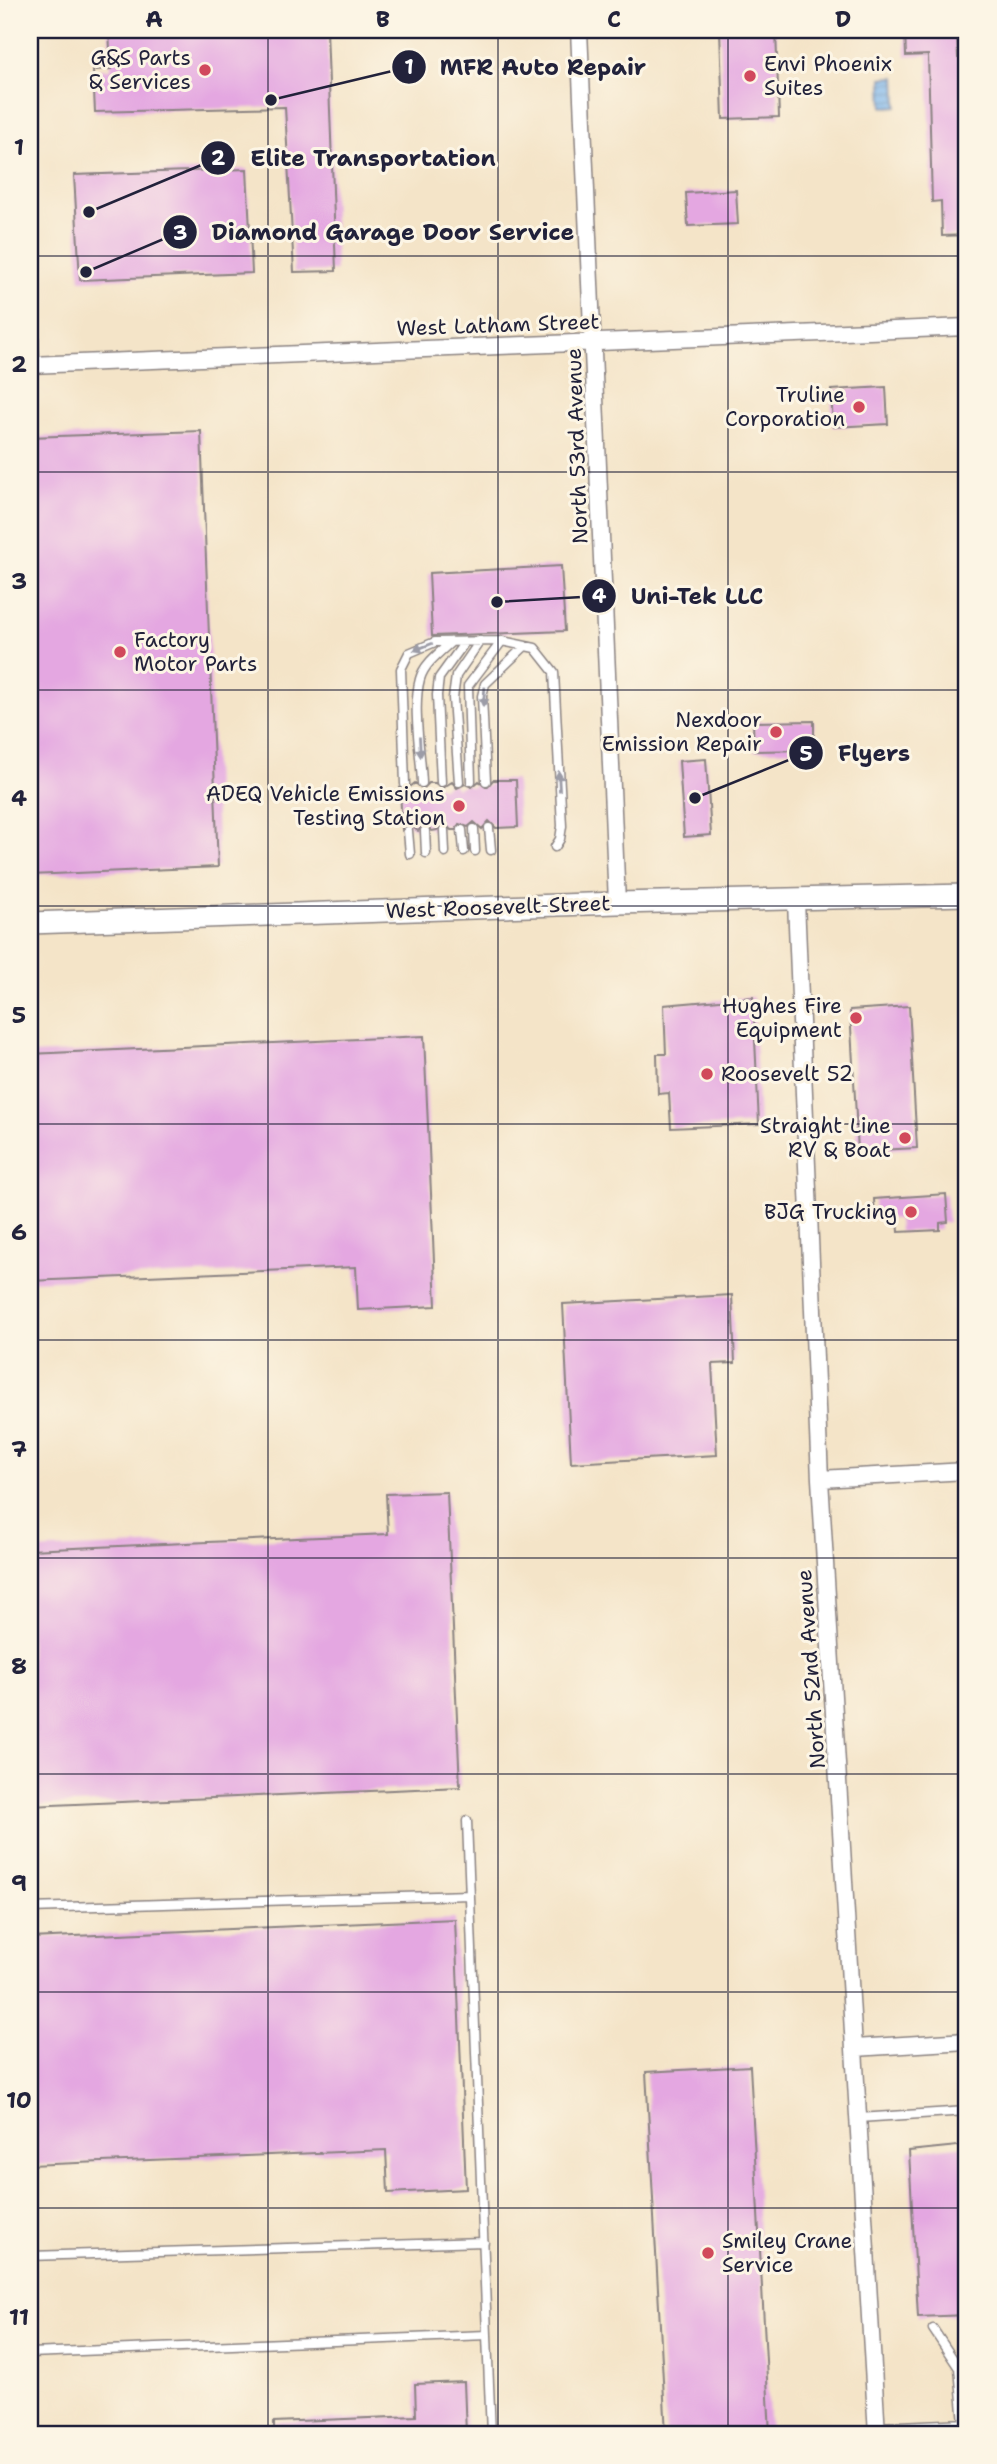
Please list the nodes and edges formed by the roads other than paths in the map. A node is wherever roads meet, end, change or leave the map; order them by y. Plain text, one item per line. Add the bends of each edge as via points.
1 (579, 30) edge
2 (967, 327) edge
3 (30, 334) edge
4 (594, 342) junction
5 (30, 365) edge
6 (480, 641) junction
7 (502, 641) junction
8 (451, 642) junction
9 (465, 642) junction
10 (525, 646) junction
11 (471, 781) dead end
12 (486, 781) dead end
13 (442, 782) dead end
14 (459, 782) dead end
15 (422, 783) dead end
16 (405, 784) dead end
17 (489, 828) dead end
18 (474, 829) dead end
19 (444, 830) dead end
20 (462, 830) dead end
21 (408, 831) dead end
22 (425, 831) dead end
23 (555, 847) dead end
24 (491, 850) dead end
25 (475, 851) dead end
26 (445, 852) dead end
27 (464, 852) dead end
28 (426, 853) dead end
29 (410, 854) dead end
30 (967, 895) edge
31 (796, 901) junction
32 (617, 903) junction
33 (30, 923) edge
34 (967, 1471) edge
35 (820, 1479) junction
36 (467, 1821) dead end
37 (470, 1895) junction
38 (30, 1908) edge
39 (967, 2041) edge
40 (855, 2048) junction
41 (967, 2111) edge
42 (859, 2118) junction
43 (484, 2242) junction
44 (30, 2256) edge
45 (933, 2329) dead end
46 (487, 2335) junction
47 (30, 2353) edge
48 (966, 2423) edge
49 (877, 2431) edge
50 (491, 2434) edge

1 - 4 street, North 53rd Avenue
2 - 4 street, West Latham Street
3 - 5 street
4 - 5 street, West Latham Street
4 - 32 street, North 53rd Avenue
6 - 7 lane
6 - 9 lane
6 - 14 lane via 456,676 453,698
7 - 10 lane
7 - 11 lane via 468,686
8 - 9 lane
8 -> 15 lane via 420,677
8 -> 16 lane via 435,642 409,653 401,669
9 - 13 lane via 439,678
10 -> 12 lane via 485,684
23 -> 10 lane via 562,826 554,673 535,648
17 - 24 lane
18 - 25 lane
19 - 26 lane
20 - 27 lane
21 - 29 lane
22 - 28 lane
30 - 31 street, West Roosevelt Street
31 - 32 street, West Roosevelt Street
31 - 35 street, North 52nd Avenue
32 - 33 street, West Roosevelt Street
34 - 35 street
35 - 40 street, North 52nd Avenue
36 - 37 lane
37 - 38 lane
37 - 43 lane
39 - 40 street
40 - 42 street, North 52nd Avenue
41 - 42 lane
42 - 49 street, North 52nd Avenue
43 - 44 lane
43 - 46 lane
45 - 48 lane via 959,2368
46 - 47 lane
46 - 50 lane
48 - 49 lane

